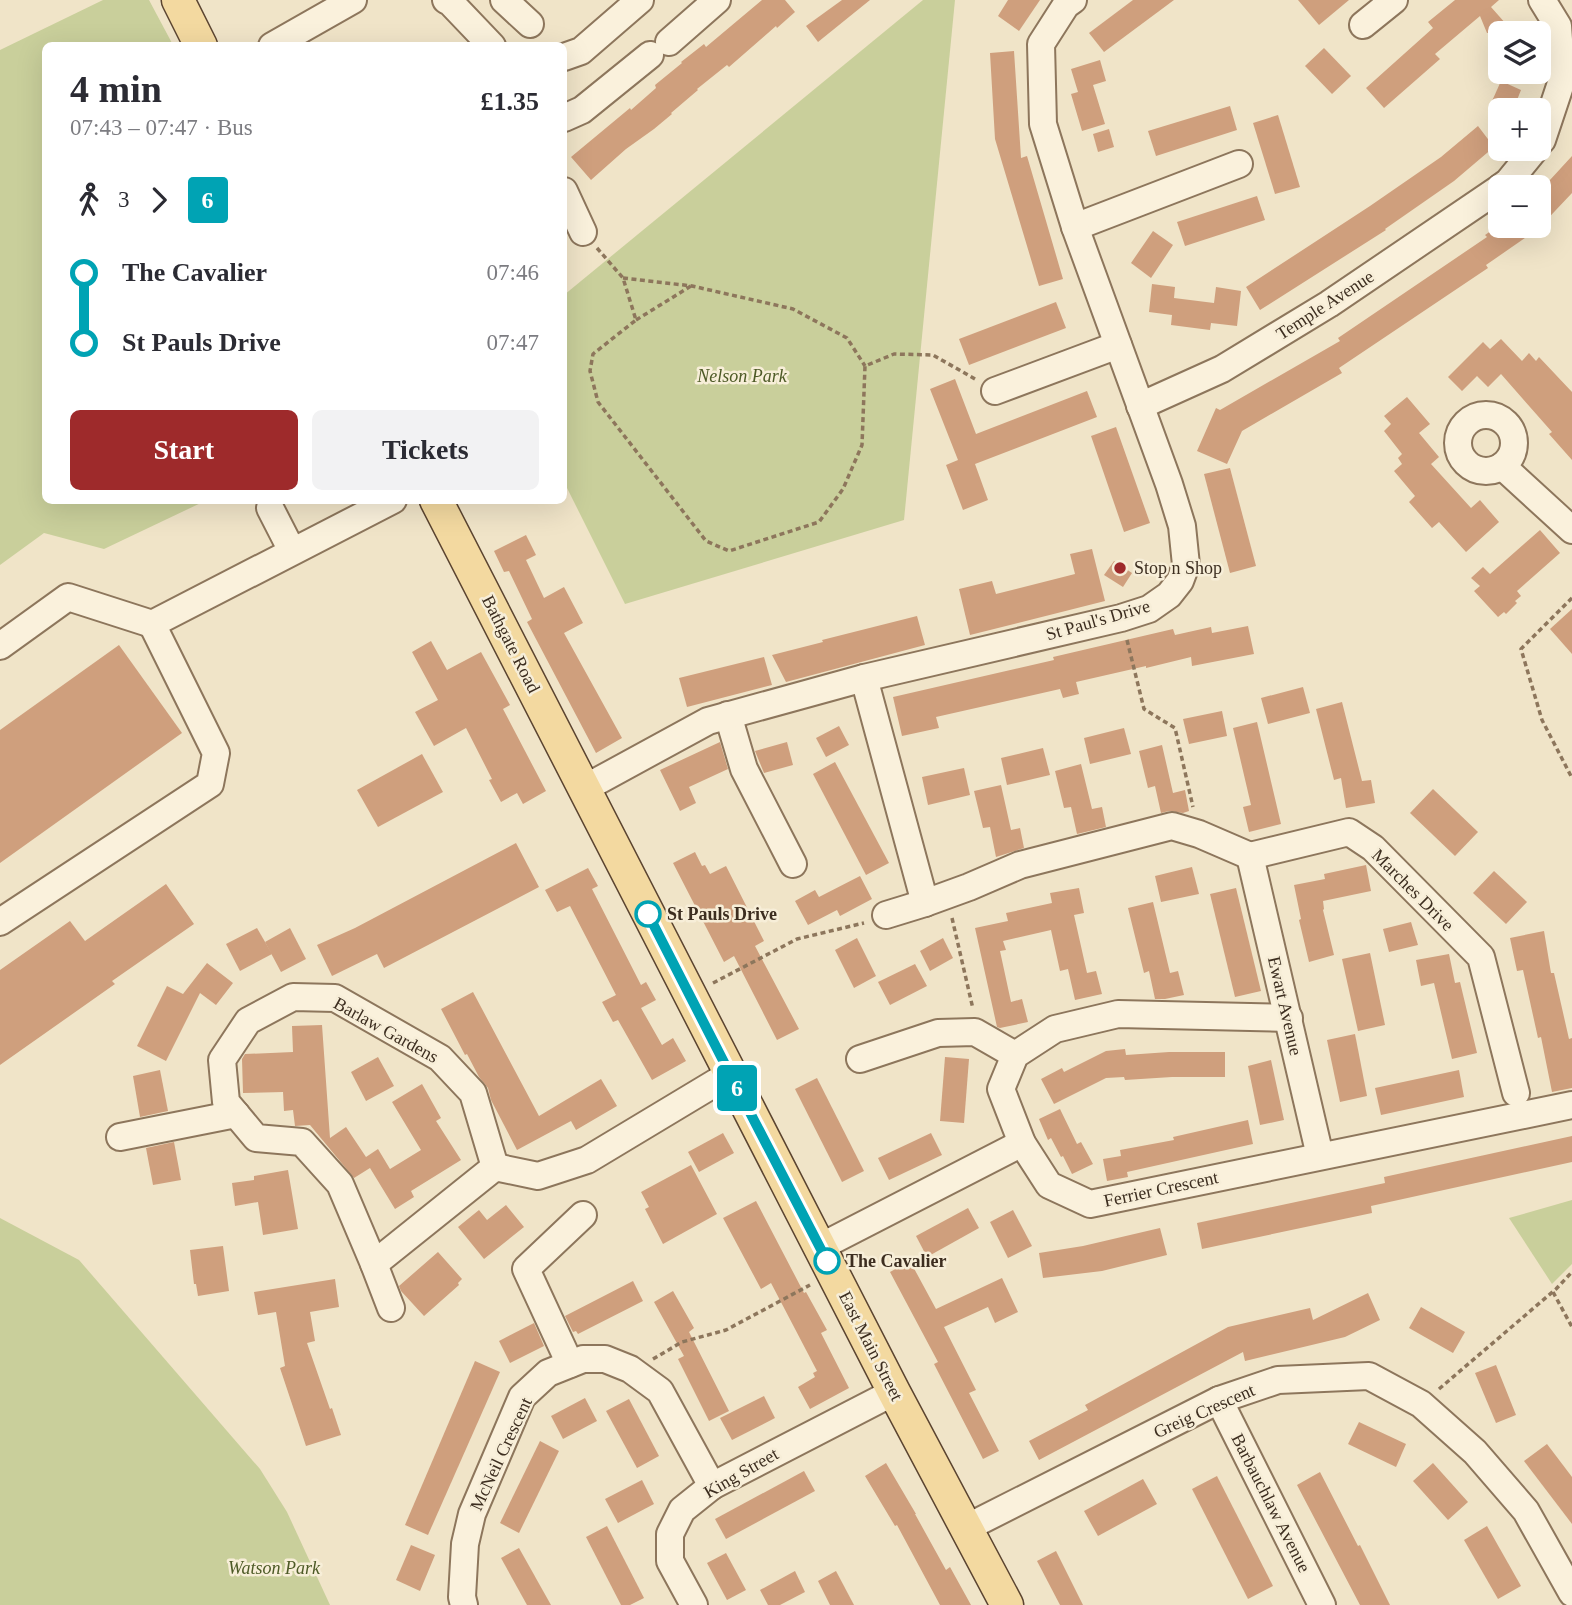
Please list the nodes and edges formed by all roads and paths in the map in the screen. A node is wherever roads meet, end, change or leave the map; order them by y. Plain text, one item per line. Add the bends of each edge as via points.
1 (178, 0) edge
2 (354, 0) edge
3 (446, 0) edge
4 (504, 0) edge
5 (640, 0) edge
6 (717, 0) edge
7 (1073, 0) edge
8 (1394, 0) edge
9 (1542, 0) edge
10 (530, 24) dead end
11 (1363, 25) dead end
12 (199, 42) edge
13 (279, 42) edge
14 (488, 42) edge
15 (567, 56) edge
16 (1567, 81) edge
17 (567, 117) edge
18 (1551, 119) edge
19 (1525, 161) edge
20 (1239, 164) dead end
21 (1514, 175) edge
22 (1488, 196) edge
23 (567, 197) edge
24 (1075, 227) junction
25 (583, 232) joint
26 (623, 278) junction
27 (692, 286) junction
28 (636, 320) junction
29 (1118, 345) junction
30 (865, 366) junction
31 (995, 391) joint
32 (1140, 406) junction
33 (1502, 466) dead end
34 (385, 504) edge
35 (438, 504) edge
36 (270, 508) dead end
37 (1572, 530) edge
38 (292, 551) junction
39 (1572, 598) edge
40 (1121, 618) junction
41 (152, 624) junction
42 (0, 646) edge
43 (864, 678) junction
44 (729, 715) junction
45 (1572, 778) edge
46 (585, 788) junction
47 (1199, 834) junction
48 (1250, 856) junction
49 (793, 864) dead end
50 (935, 899) junction
51 (886, 915) joint
52 (0, 922) edge
53 (690, 995) junction
54 (1289, 1018) junction
55 (975, 1032) junction
56 (1015, 1055) junction
57 (860, 1059) dead end
58 (730, 1074) junction
59 (1516, 1093) dead end
60 (1572, 1105) edge
61 (236, 1114) junction
62 (120, 1136) dead end
63 (1022, 1143) junction
64 (1320, 1156) junction
65 (495, 1167) junction
66 (583, 1215) dead end
67 (827, 1260) junction
68 (374, 1264) junction
69 (1572, 1272) edge
70 (1553, 1292) junction
71 (391, 1308) dead end
72 (1572, 1327) edge
73 (570, 1364) junction
74 (633, 1371) junction
75 (894, 1392) junction
76 (1219, 1400) junction
77 (1422, 1404) junction
78 (712, 1486) junction
79 (967, 1528) junction
80 (1572, 1593) edge
81 (464, 1605) edge
82 (694, 1605) edge
83 (1007, 1605) edge
84 (1322, 1605) edge

1 - 12 main road
2 - 13 street
3 - 14 street
4 - 10 street
5 - 15 street via 581,51
6 - 17 street via 582,110
7 - 24 street, St Paul's Drive via 1041,44 1043,124
8 - 11 street
9 - 16 street via 1558,26
16 - 18 street
19 - 21 street, Temple Avenue
20 - 24 street
22 - 32 street, Temple Avenue via 1329,304 1222,369
23 - 25 street
24 - 29 street, St Paul's Drive
25 - 26 path
26 - 27 path
26 - 28 path
27 - 28 path
27 - 30 path via 793,309 847,338
28 - 30 path via 593,354 590,371 598,402 706,541 729,551 819,522 843,489 862,445
29 - 31 street
29 - 32 street, St Paul's Drive
30 - 31 path via 894,354 933,355
32 - 40 street, St Paul's Drive via 1182,526 1186,565 1169,595 1150,609
33 - 37 street
34 - 38 street
35 - 46 main road, Bathgate Road
36 - 38 street
38 - 41 street
39 - 45 path via 1521,649 1542,720
40 - 43 street, St Paul's Drive
40 - 47 path via 1144,709 1175,728
41 - 42 street via 68,597
41 - 52 street via 216,753 211,784
43 - 44 street, St Paul's Drive
43 - 50 street
44 - 46 street, St Paul's Drive via 708,721
44 - 49 street via 744,769
46 - 53 main road, East Main Street
47 - 48 street
47 - 50 street via 1172,826 1020,865
48 - 54 street, Ewart Avenue
48 - 59 street, Marches Drive via 1349,832 1373,848 1481,957
50 - 51 street
50 - 55 path via 972,1002
51 - 53 path via 797,939
53 - 58 main road, East Main Street
54 - 56 street via 1118,1014 1055,1029
54 - 64 street, Ewart Avenue
55 - 56 street
55 - 57 street via 938,1033
56 - 63 street, Ferrier Crescent via 1001,1089
58 - 65 street via 587,1160 538,1176
58 - 67 main road, East Main Street
60 - 64 street, Ferrier Crescent
61 - 62 street
61 - 65 street, Barlaw Gardens via 226,1102 222,1060 248,1021 293,997 335,998 440,1058 473,1093
61 - 68 street, Barlaw Gardens via 256,1138 302,1142 340,1184
63 - 64 street, Ferrier Crescent via 1049,1185 1090,1204
63 - 67 street
65 - 68 street
66 - 73 street via 526,1269
67 - 74 path via 726,1330 682,1342
67 - 75 main road, East Main Street
68 - 71 street, Barlaw Gardens
69 - 70 path
70 - 72 path
70 - 77 path
73 - 74 street, McNeil Crescent via 606,1359
73 - 81 street, McNeil Crescent via 548,1373 522,1397 472,1514
74 - 78 street, McNeil Crescent via 660,1391
75 - 78 street, King Street
75 - 79 main road, East Main Street
76 - 77 street, Greig Crescent via 1278,1380 1369,1376
76 - 79 street, Greig Crescent
76 - 84 street, Barbauchlaw Avenue
77 - 80 street, Greig Crescent via 1475,1452 1526,1511
78 - 82 street, King Street via 682,1510 670,1534 670,1561
79 - 83 main road, East Main Street

